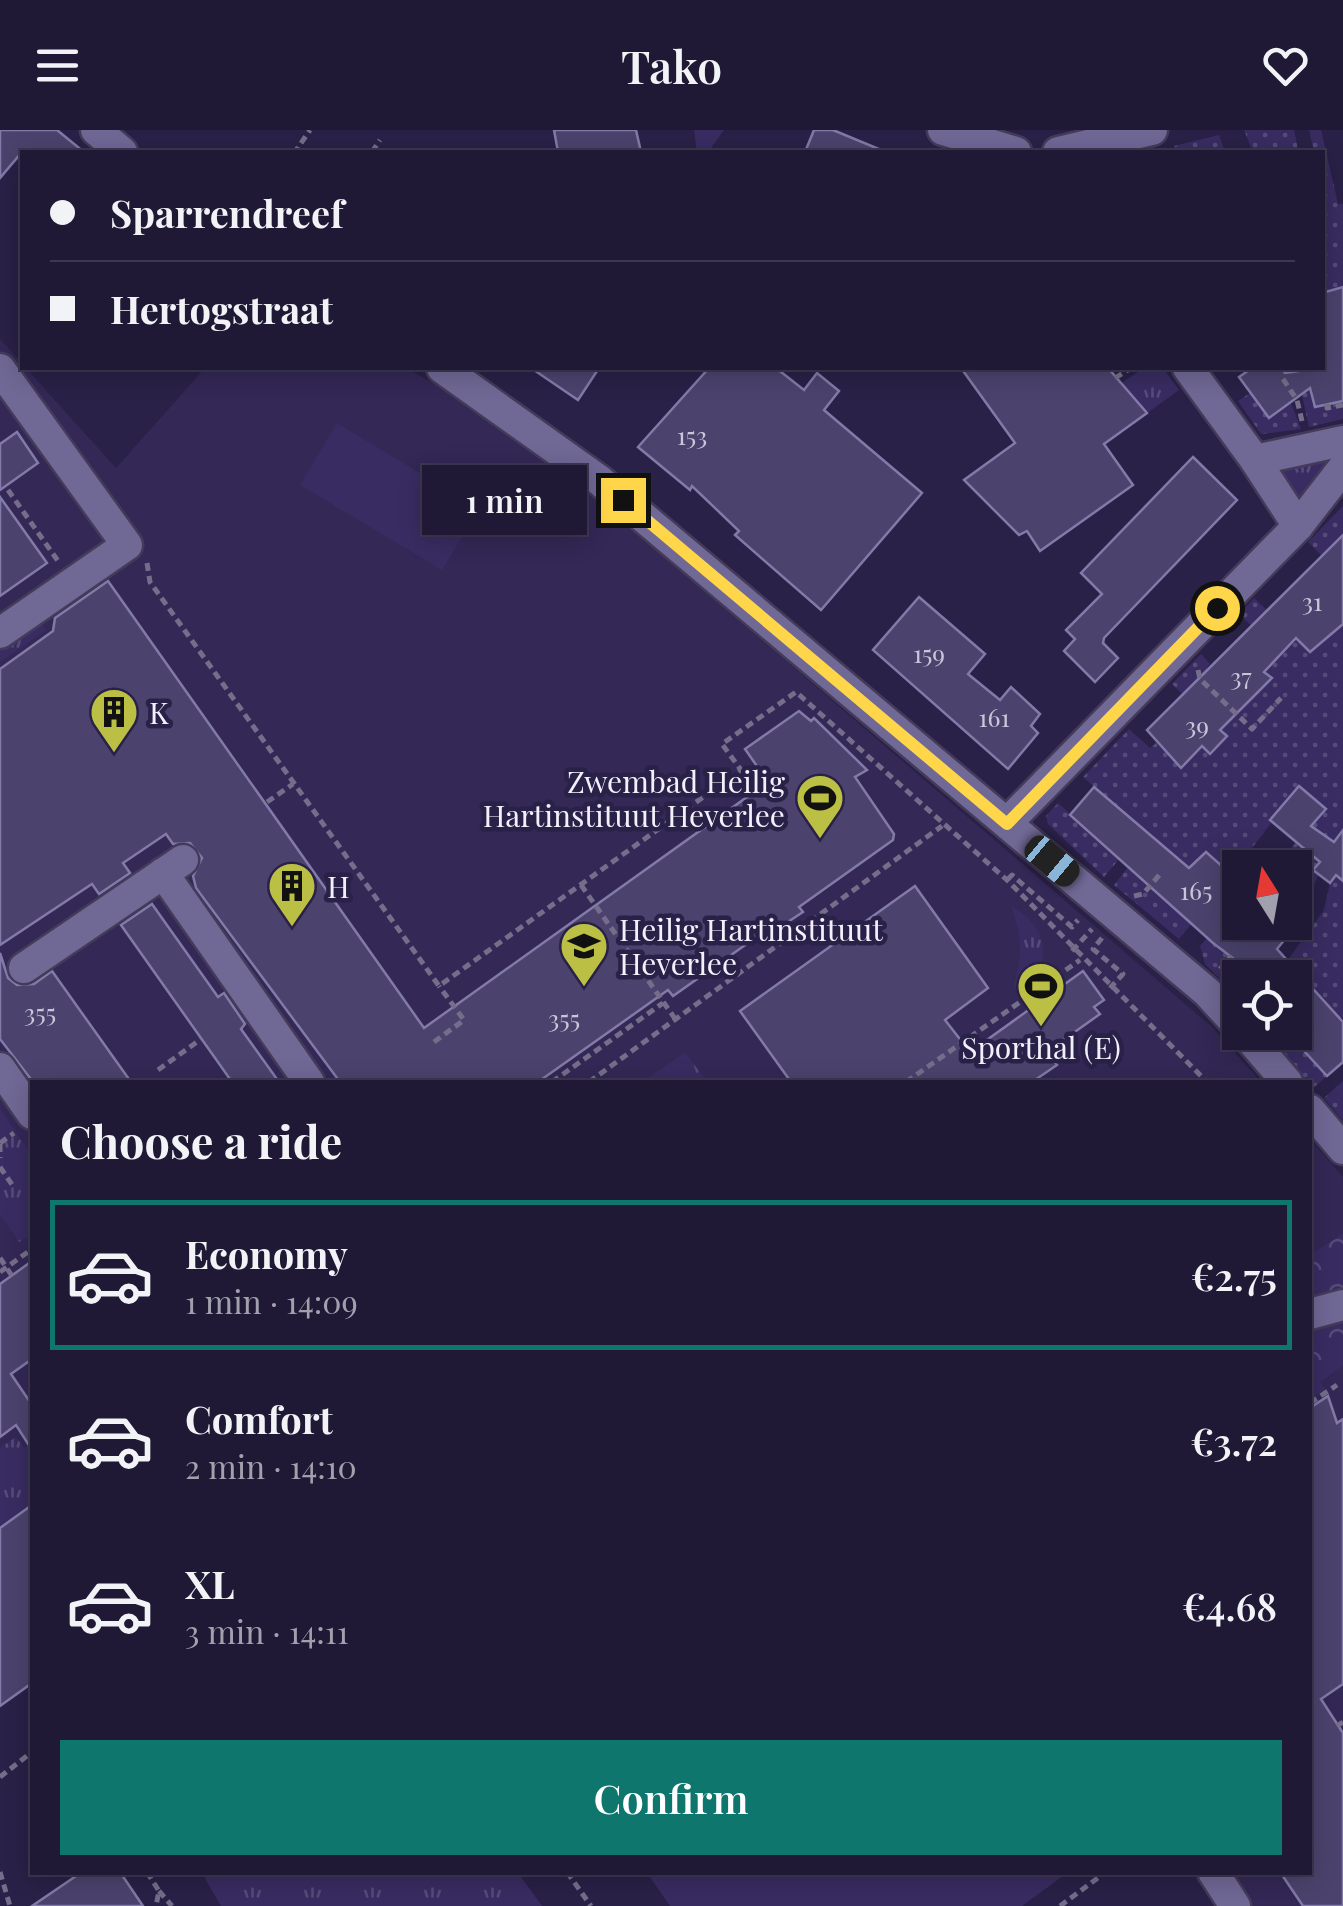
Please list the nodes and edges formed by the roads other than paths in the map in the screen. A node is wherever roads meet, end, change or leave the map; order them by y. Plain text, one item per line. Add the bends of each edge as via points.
1 (96, 130) edge
2 (942, 130) edge
3 (1152, 130) edge
4 (120, 150) edge
5 (1009, 150) edge
6 (1067, 150) edge
7 (0, 369) edge
8 (445, 370) edge
9 (1189, 370) edge
10 (1343, 442) edge
11 (1255, 460) junction
12 (1343, 468) edge
13 (1298, 526) junction
14 (0, 633) edge
15 (1007, 824) junction
16 (24, 968) dead end
17 (1222, 1008) edge
18 (1259, 1050) edge
19 (0, 1068) edge
20 (308, 1080) edge
21 (1285, 1080) edge
22 (30, 1111) edge
23 (1312, 1112) edge
24 (1343, 1149) edge
25 (1343, 1305) edge
26 (1312, 1313) edge
27 (1214, 1875) edge
28 (1236, 1906) edge

1 - 4 street
2 - 5 street
3 - 6 street
7 - 14 street via 127,545
8 - 15 street via 598,480
9 - 11 street
10 - 11 street
11 - 13 street
12 - 13 street
13 - 15 street
15 - 17 street
16 - 20 street via 173,867
18 - 21 street
19 - 22 street
23 - 24 street
25 - 26 street
27 - 28 street

